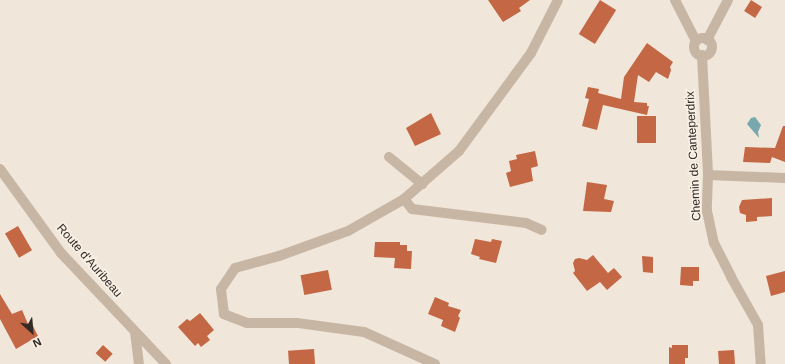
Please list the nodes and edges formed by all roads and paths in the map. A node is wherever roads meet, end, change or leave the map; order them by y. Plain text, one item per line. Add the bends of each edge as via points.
1 (558, 0) edge
2 (675, 0) edge
3 (728, 0) edge
4 (707, 40) junction
5 (696, 41) junction
6 (702, 55) junction
7 (389, 158) dead end
8 (0, 169) edge
9 (708, 175) junction
10 (785, 178) edge
11 (422, 184) junction
12 (404, 199) junction
13 (542, 230) dead end
14 (135, 332) junction
15 (139, 364) edge
16 (166, 364) edge
17 (435, 364) edge
18 (761, 364) edge

1 - 11 street via 531,53 459,151
2 - 5 street
3 - 4 street, Chemin de Canteperdrix
4 - 5 street via 700,38
4 - 6 street, Chemin de Canteperdrix via 711,50
5 - 6 street, Chemin de Canteperdrix via 695,50
6 - 9 street, Chemin de Canteperdrix
7 - 11 street
8 - 14 street, Route d'Auribeau via 61,253
9 - 10 street
9 - 18 street, Chemin de Canteperdrix via 707,211 714,243 758,325
11 - 12 street
12 - 13 street via 412,209 526,223
12 - 17 street via 348,230 279,256 235,268 221,289 224,314 247,323 297,323 364,332
14 - 15 street
14 - 16 street, Route d'Auribeau

